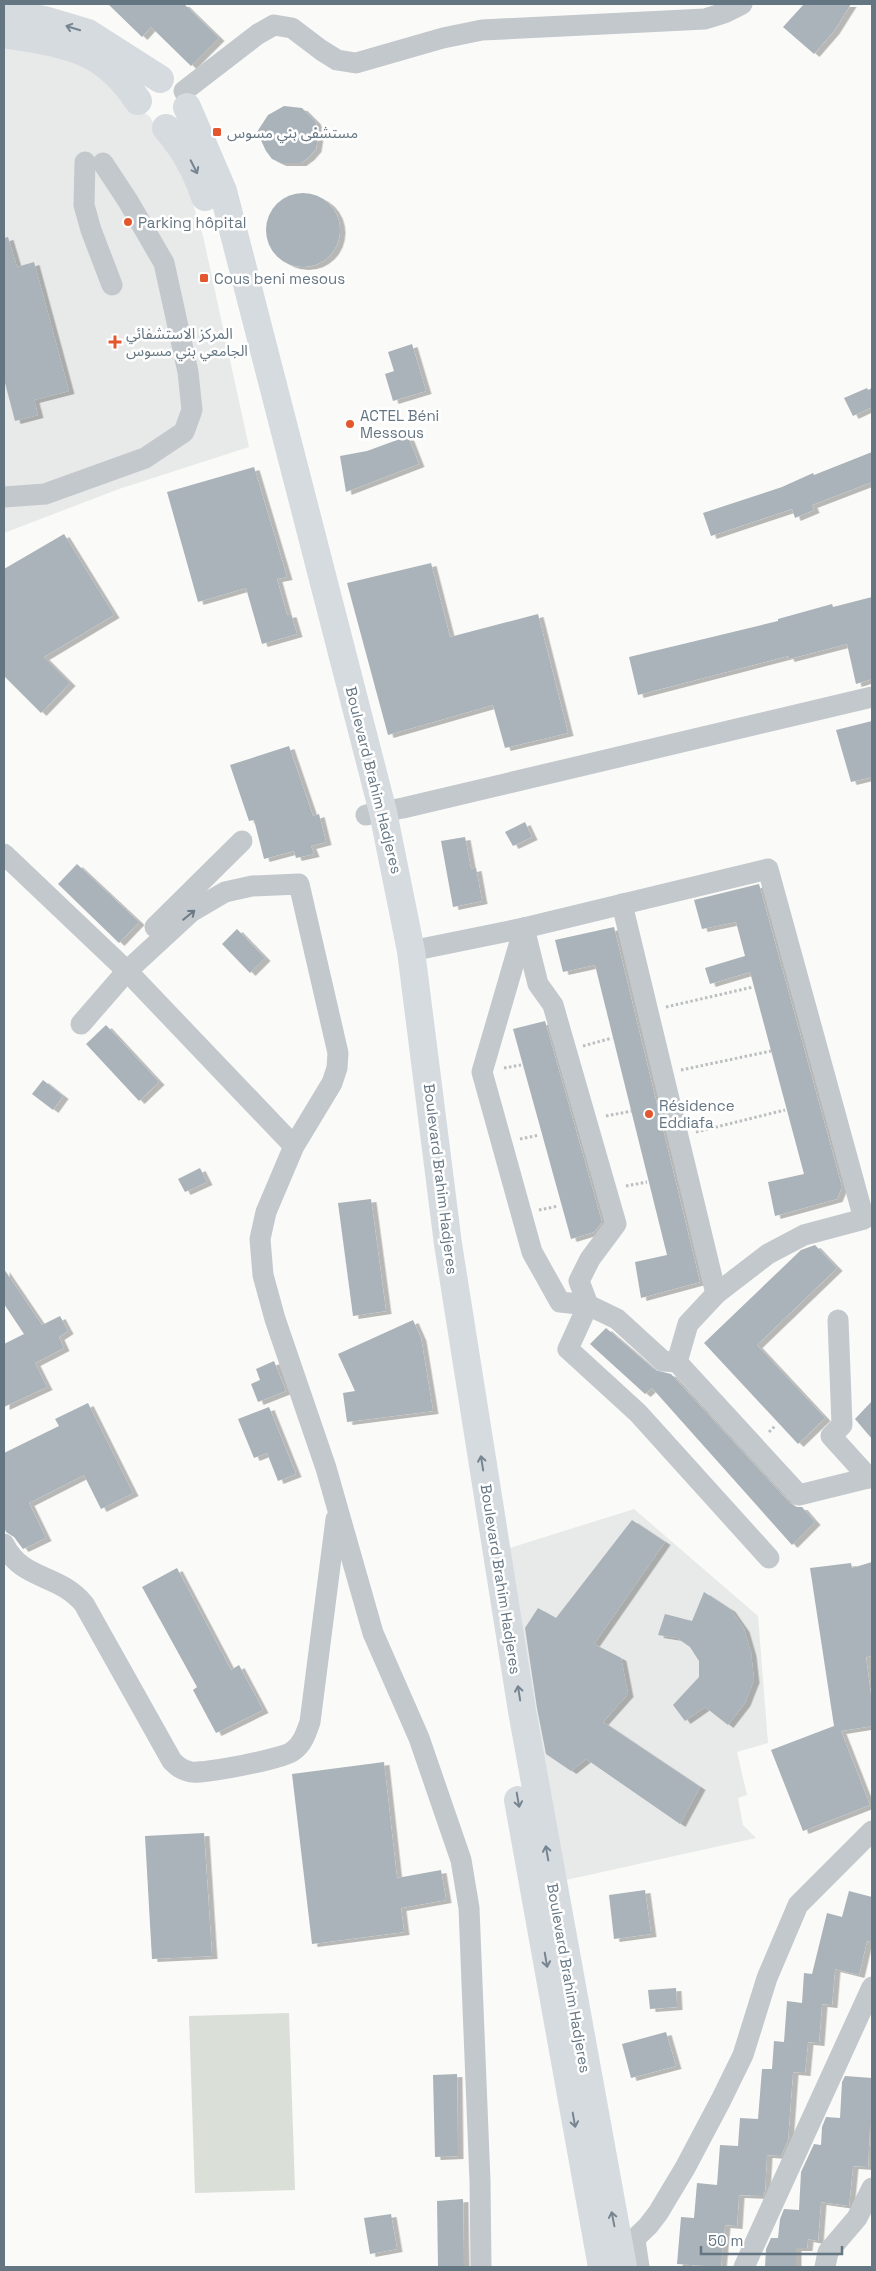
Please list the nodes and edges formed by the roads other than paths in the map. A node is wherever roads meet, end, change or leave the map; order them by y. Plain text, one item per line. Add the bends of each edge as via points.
1 (742, 4) edge
2 (4, 12) edge
3 (4, 34) edge
4 (160, 79) junction
5 (185, 99) junction
6 (138, 101) junction
7 (166, 128) junction
8 (112, 285) dead end
9 (4, 497) edge
10 (872, 697) edge
11 (374, 813) junction
12 (242, 841) dead end
13 (4, 854) edge
14 (622, 904) junction
15 (524, 928) junction
16 (411, 951) junction
17 (123, 967) junction
18 (81, 1024) dead end
19 (294, 1146) junction
20 (716, 1294) junction
21 (588, 1305) junction
22 (838, 1320) dead end
23 (677, 1362) junction
24 (871, 1477) edge
25 (338, 1509) junction
26 (4, 1544) edge
27 (769, 1558) dead end
28 (872, 1831) edge
29 (872, 1987) edge
30 (872, 2188) edge
31 (624, 2259) edge
32 (481, 2267) edge
33 (744, 2267) edge
34 (825, 2267) edge

1 - 5 street via 705,19 482,30 356,63 337,60 292,28 274,25 258,34
4 -> 2 main road via 88,33
3 - 6 main road via 88,52 116,72
4 - 5 main road via 176,83
4 - 6 main road via 143,88
5 - 7 main road via 182,119
5 - 11 main road, Boulevard Brahim Hadjeres via 223,191
6 - 7 main road via 146,121 158,128
7 -> 11 main road via 189,158 205,197
8 - 9 street via 84,204 94,162 128,201 164,263 188,372 192,410 184,432 145,458 45,494
10 - 11 street
11 - 16 main road, Boulevard Brahim Hadjeres via 393,854
11 -> 31 main road via 378,861 395,956 429,1242 503,1717
12 - 17 street
13 - 17 street
14 - 15 street
14 - 20 street
14 - 20 street via 768,869 864,1219 804,1235 768,1254
15 - 16 street
15 - 21 street via 538,984 552,1006 616,1224 579,1280
15 - 21 street via 482,1072 532,1252 560,1302
31 -> 16 main road, Boulevard Brahim Hadjeres via 522,1711 448,1244
17 - 18 street
17 - 19 street
17 -> 19 street via 192,912 225,892 252,886 299,884 338,1053 332,1083
19 - 25 street via 266,1212 260,1239 263,1275
20 - 23 street via 688,1324
21 - 23 street via 616,1319 663,1360
21 - 27 street via 568,1349 638,1413
22 - 24 street via 842,1425 831,1436
23 - 24 street via 798,1495
25 - 26 street via 310,1722 302,1742 292,1753 272,1759 193,1772 172,1761 75,1592 26,1569 16,1562
25 - 32 street via 373,1633 419,1738 466,1883 480,2171
28 - 31 street via 798,1905 767,1978 743,2054 722,2100 658,2213
29 - 33 street
30 - 34 street via 857,2218 828,2252

